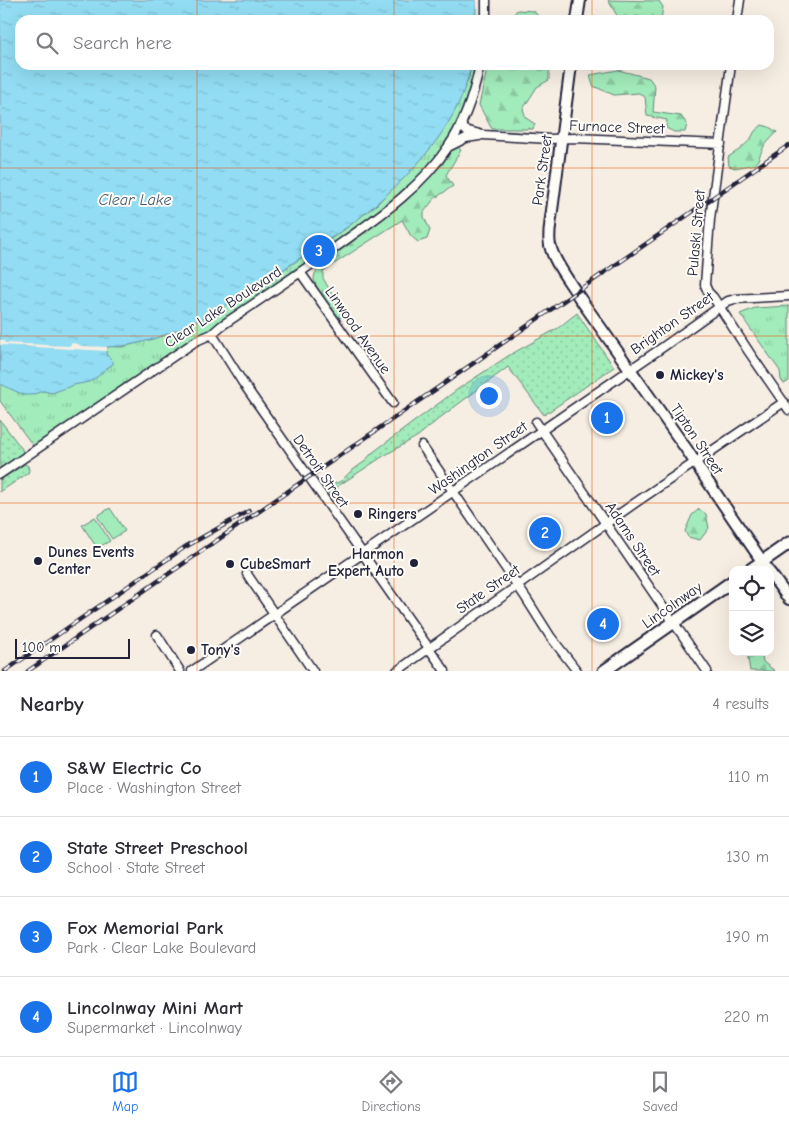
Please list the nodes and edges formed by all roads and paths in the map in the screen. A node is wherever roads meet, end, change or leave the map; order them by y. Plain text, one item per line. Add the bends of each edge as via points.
1 (486, 0) edge
2 (580, 0) edge
3 (740, 0) edge
4 (486, 15) edge
5 (578, 15) edge
6 (738, 15) edge
7 (479, 70) edge
8 (570, 70) edge
9 (730, 70) edge
10 (461, 124) junction
11 (483, 135) junction
12 (561, 139) junction
13 (721, 144) junction
14 (449, 146) junction
15 (300, 272) junction
16 (565, 276) joint
17 (789, 296) edge
18 (720, 307) junction
19 (212, 334) junction
20 (630, 369) junction
21 (784, 402) junction
22 (393, 403) dead end
23 (789, 410) edge
24 (536, 422) dead end
25 (541, 430) junction
26 (422, 446) dead end
27 (695, 462) junction
28 (0, 474) edge
29 (452, 492) junction
30 (606, 523) junction
31 (789, 543) edge
32 (363, 554) junction
33 (765, 566) edge
34 (247, 574) dead end
35 (774, 578) edge
36 (729, 585) edge
37 (517, 586) junction
38 (789, 599) edge
39 (274, 615) junction
40 (674, 622) junction
41 (157, 636) dead end
42 (429, 648) junction
43 (180, 671) edge
44 (192, 671) edge
45 (312, 671) edge
46 (397, 671) edge
47 (445, 671) edge
48 (576, 671) edge
49 (604, 671) edge
50 (707, 671) edge

1 - 4 street
2 - 5 street
3 - 6 street
7 - 10 street, Clear Lake Boulevard
8 - 12 street, Park Street
9 - 13 street, Pulaski Street
10 - 11 street, Furnace Street via 465,130
10 - 14 street, Clear Lake Boulevard
11 - 12 street, Furnace Street
11 - 14 street, Furnace Street
12 - 13 street, Furnace Street
12 - 16 street, Park Street via 549,234 553,255
13 - 18 street, Pulaski Street via 705,285
14 - 15 street, Clear Lake Boulevard via 400,200
15 - 19 street, Clear Lake Boulevard
15 - 22 street, Linwood Avenue
16 - 20 street, Tipton Street
17 - 18 street, Brighton Street via 735,299
18 - 20 street, Brighton Street
18 - 21 street, Pulaski Street
19 - 28 street, Clear Lake Boulevard via 196,341
19 - 32 street, Detroit Street
20 - 25 street, Washington Street
20 - 27 street, Tipton Street
21 - 23 street, Pulaski Street
21 - 27 street, State Street
24 - 25 street, Adams Street
25 - 29 street, Washington Street
25 - 30 street, Adams Street
26 - 29 street
27 - 30 street, State Street
27 - 33 street, Tipton Street
29 - 32 street, Washington Street
29 - 37 street
30 - 37 street, State Street
30 - 40 street, Adams Street
31 - 33 main road
32 - 39 street, Washington Street
32 - 42 street, Detroit Street
34 - 39 street
35 - 38 street
36 - 40 main road, Lincolnway
37 - 42 street, State Street
37 - 48 street
39 - 44 street, Washington Street
39 - 45 street
40 - 49 main road, Lincolnway
40 - 50 street, Adams Street
41 - 43 street
42 - 46 street, State Street
42 - 47 street, Detroit Street

